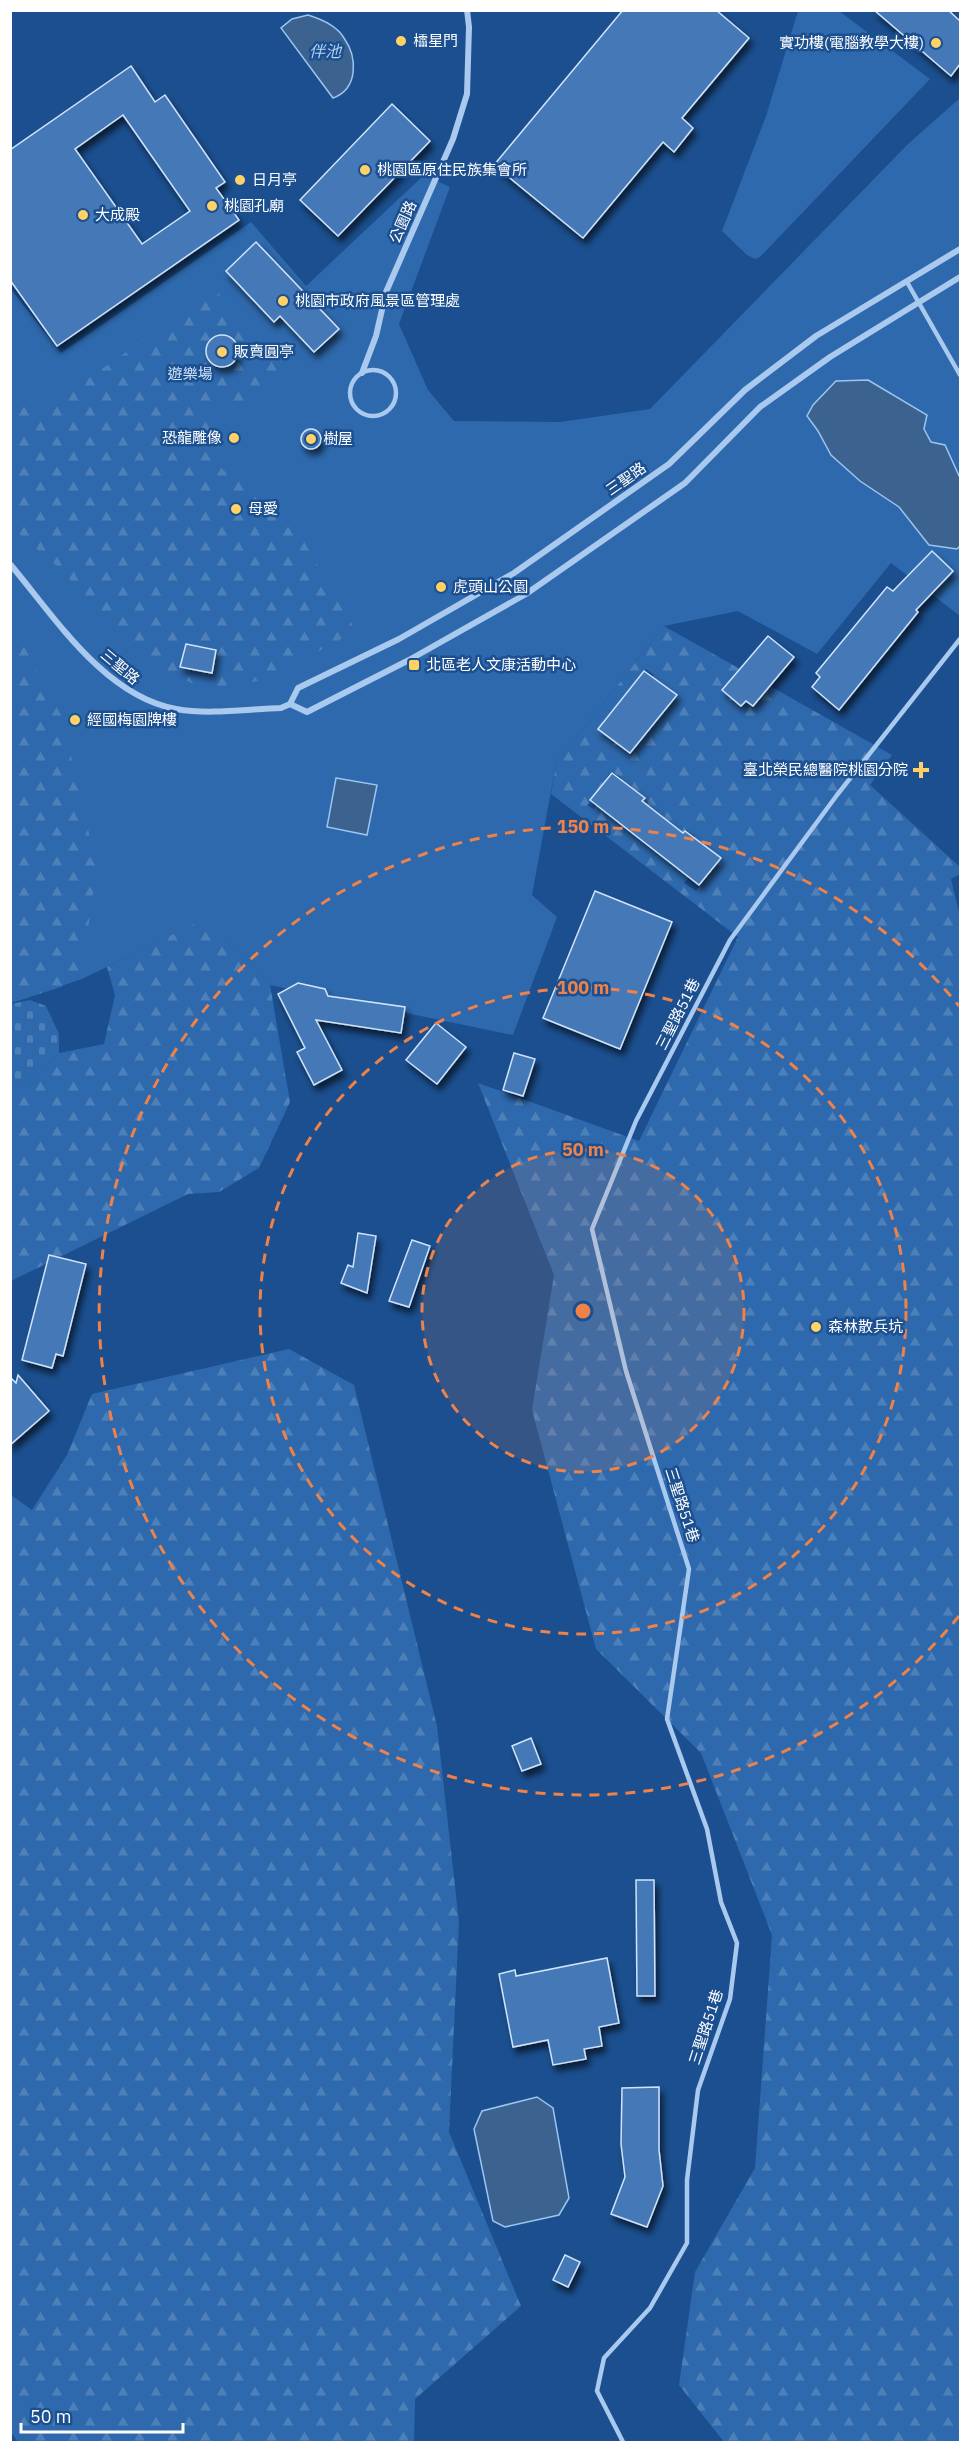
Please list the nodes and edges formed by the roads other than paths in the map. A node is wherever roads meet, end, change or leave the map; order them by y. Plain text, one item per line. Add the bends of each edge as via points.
1 (467, 10) edge
2 (960, 249) edge
3 (960, 277) edge
4 (906, 282) junction
5 (918, 302) junction
6 (362, 373) junction
7 (960, 375) edge
8 (10, 564) edge
9 (960, 639) edge
10 (290, 704) junction
11 (623, 2442) edge

1 - 6 street, 公園路 via 467,94 453,139 386,292
2 - 4 street, 三聖路
3 - 5 street, 三聖路
4 - 5 lane
4 - 10 street, 三聖路 via 816,336 744,390 669,464 514,573 399,639 298,688
5 - 7 lane
5 - 10 street, 三聖路 via 760,407 685,483 526,594 307,712
6 - 6 lane, 公園路 via 350,392 354,408 368,416 385,414 396,401 395,384 378,370
8 - 10 street, 三聖路 via 82,650 130,693 175,709 281,708
9 - 11 lane, 三聖路51巷 via 837,795 730,940 636,1121 592,1229 626,1371 689,1569 667,1719 707,1829 721,1902 737,1943 730,1999 698,2090 687,2180 687,2243 650,2308 604,2358 597,2391

